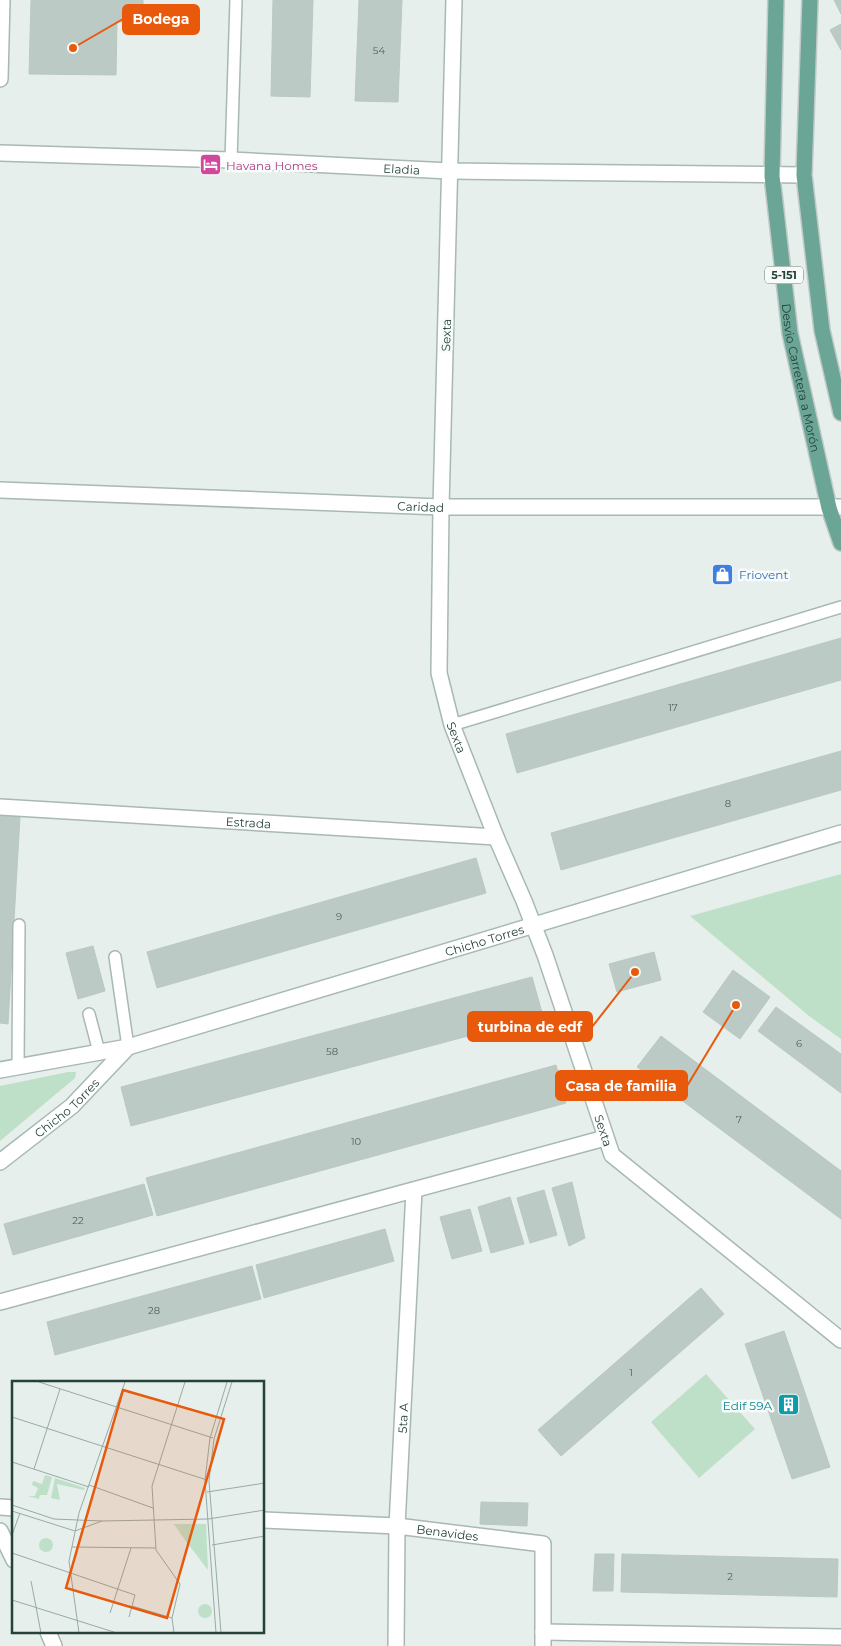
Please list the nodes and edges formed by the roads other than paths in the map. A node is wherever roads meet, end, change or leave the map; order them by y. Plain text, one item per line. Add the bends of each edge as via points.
1 (2, 0) edge
2 (236, 0) edge
3 (454, 0) edge
4 (776, 0) edge
5 (810, 0) edge
6 (0, 79) edge
7 (0, 153) edge
8 (231, 160) junction
9 (450, 171) junction
10 (804, 175) junction
11 (772, 176) junction
12 (840, 405) edge
13 (0, 490) edge
14 (441, 507) junction
15 (835, 508) edge
16 (841, 543) edge
17 (841, 607) edge
18 (452, 725) junction
19 (0, 807) edge
20 (841, 833) edge
21 (496, 837) junction
22 (19, 925) dead end
23 (533, 926) junction
24 (115, 957) dead end
25 (88, 1014) dead end
26 (128, 1047) junction
27 (99, 1052) junction
28 (18, 1067) junction
29 (0, 1070) edge
30 (606, 1138) junction
31 (0, 1162) edge
32 (414, 1190) junction
33 (0, 1302) edge
34 (841, 1340) edge
35 (265, 1520) edge
36 (396, 1526) junction
37 (0, 1531) edge
38 (12, 1556) edge
39 (49, 1634) edge
40 (841, 1637) edge
41 (543, 1639) edge
42 (54, 1646) edge
43 (396, 1646) edge

1 - 6 street
2 - 8 lane
3 - 9 street, Sexta
4 - 11 main road, Desvio Carretera a Morón / 5-151
5 - 10 main road, 5-151
7 - 8 street, Eladia
8 - 9 street, Eladia
9 - 11 street, Eladia
9 - 14 street, Sexta
10 - 11 street, Eladia
10 - 12 main road, 5-151 via 822,330
11 - 15 main road, Desvio Carretera a Morón / 5-151 via 790,333
13 - 14 street, Caridad
14 - 15 street, Caridad
14 - 18 street, Sexta via 439,673
15 - 16 main road, Desvio Carretera a Morón / 5-151
17 - 18 lane
18 - 21 street, Sexta
19 - 21 street, Estrada
20 - 23 street, Chicho Torres
21 - 23 street, Sexta
22 - 28 lane
23 - 26 street, Chicho Torres
23 - 30 street, Sexta
24 - 26 lane
25 - 27 lane
26 - 27 street, Chicho Torres
26 - 31 street, Chicho Torres via 72,1106
27 - 28 street, Chicho Torres
28 - 29 street, Chicho Torres
30 - 32 street
30 - 34 street, Sexta via 612,1155
32 - 33 street
32 - 36 street, 5ta A
35 - 36 street, Benavides
36 - 41 street, Benavides via 543,1544
36 - 43 street, 5ta A
37 - 38 street
39 - 42 street
40 - 41 street, Benavides

